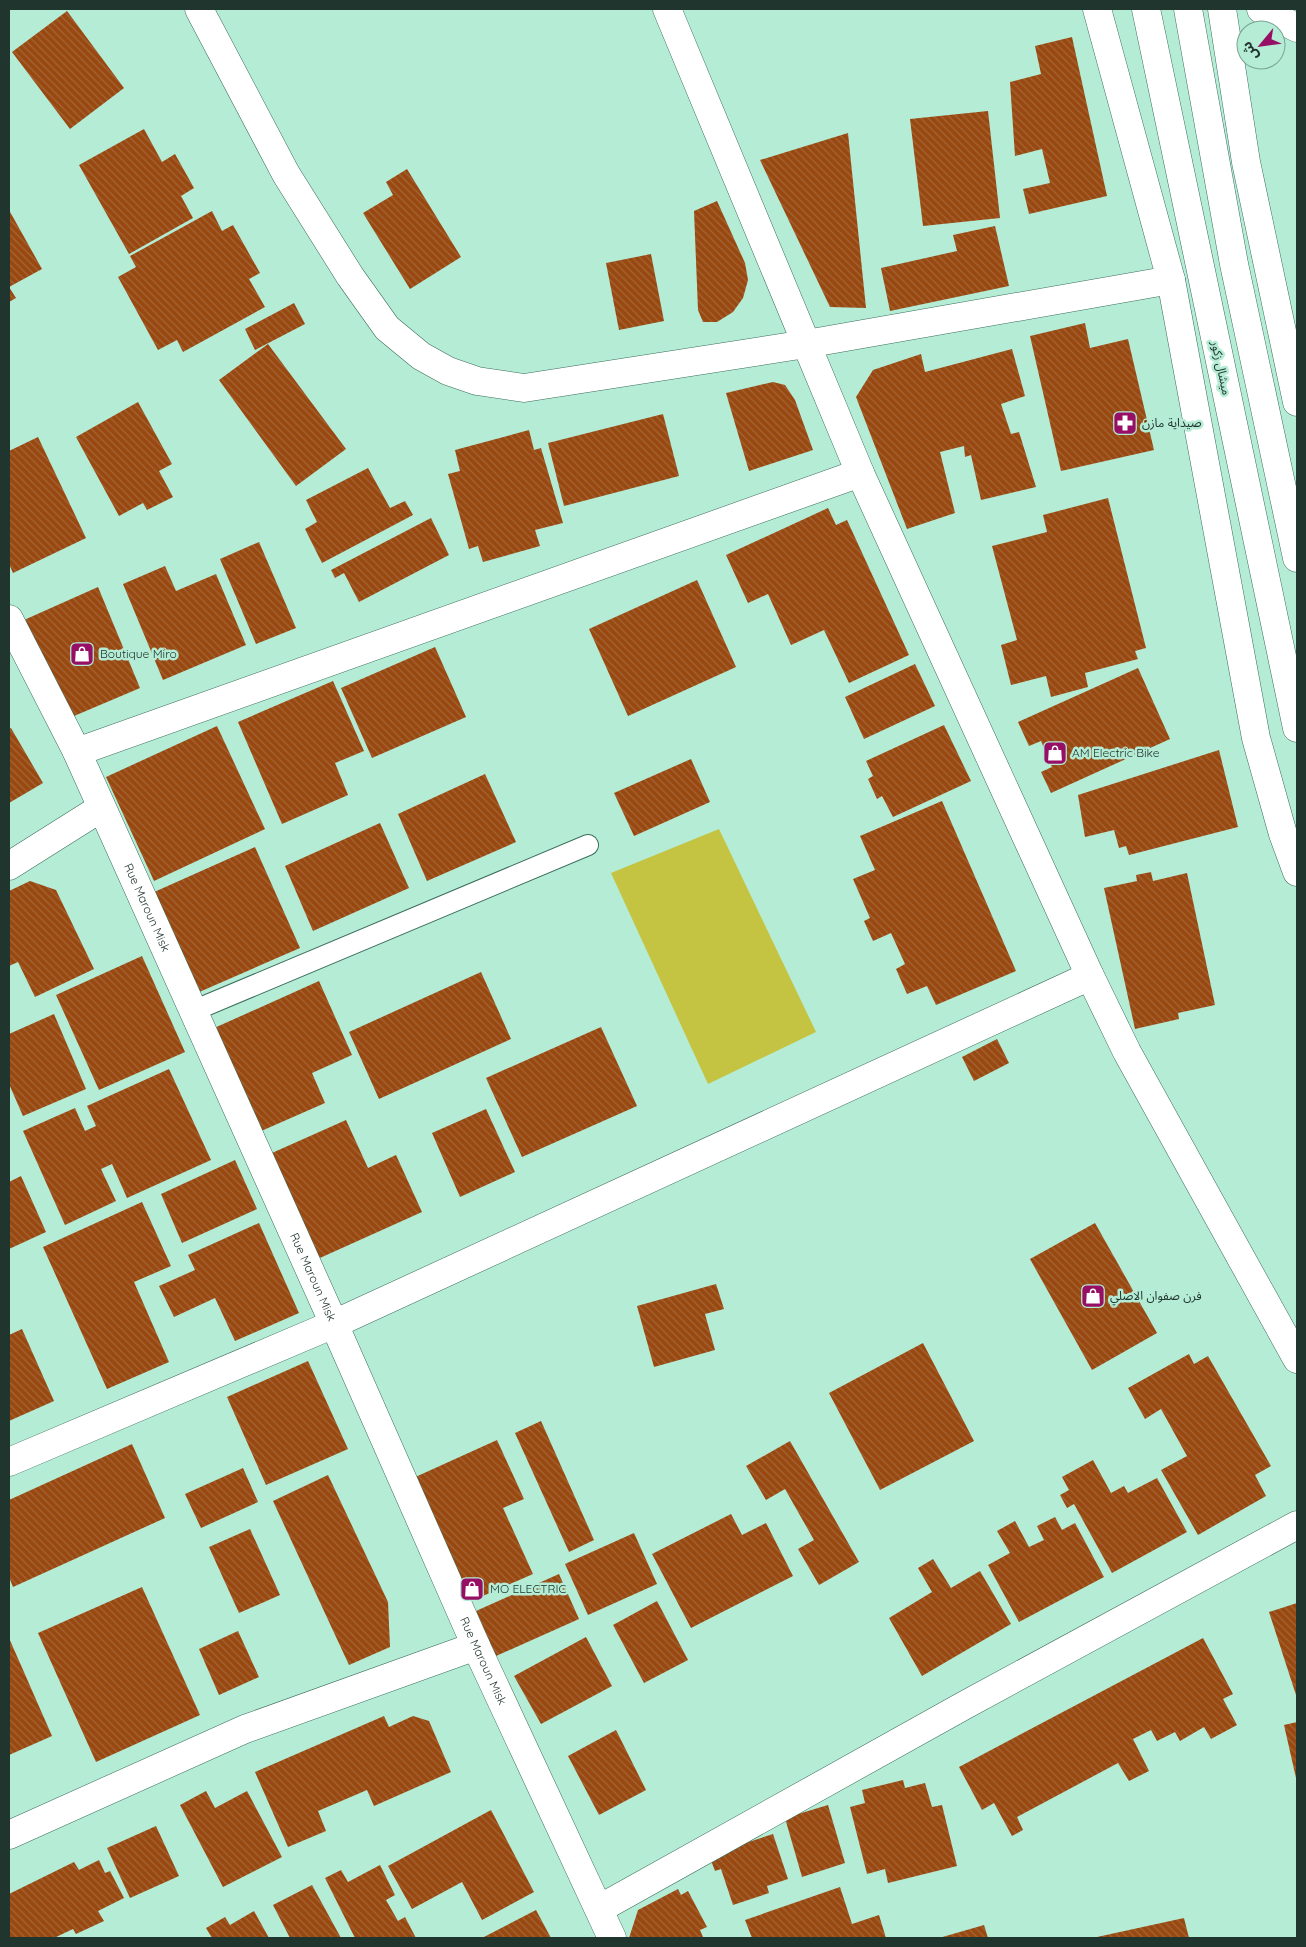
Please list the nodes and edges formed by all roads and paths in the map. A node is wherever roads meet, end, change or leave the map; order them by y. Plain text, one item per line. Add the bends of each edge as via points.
1 (199, 9) edge
2 (667, 9) edge
3 (1097, 9) edge
4 (1146, 9) edge
5 (1188, 9) edge
6 (1222, 9) edge
7 (1261, 9) edge
8 (1297, 28) edge
9 (1171, 280) junction
10 (806, 344) junction
11 (1297, 402) edge
12 (860, 473) junction
13 (1297, 558) edge
14 (9, 619) edge
15 (1297, 728) edge
16 (77, 752) junction
17 (101, 808) junction
18 (588, 845) dead end
19 (9, 866) edge
20 (1297, 872) edge
21 (1090, 976) junction
22 (194, 1012) junction
23 (334, 1324) junction
24 (1297, 1358) edge
25 (9, 1462) edge
26 (1297, 1525) edge
27 (476, 1646) junction
28 (9, 1836) edge
29 (599, 1910) junction
30 (612, 1938) edge

1 - 10 street via 286,174 350,276 387,328 420,356 477,381 524,388
2 - 10 street
3 - 9 street
4 - 15 street, ميشال زكور
5 - 13 street via 1234,264
6 - 11 street via 1246,162
7 - 8 street
9 - 10 street
9 - 20 street via 1256,738
10 - 12 street
12 - 16 street
12 - 21 street
14 - 16 street, Rue Maroun Misk
16 - 17 street, Rue Maroun Misk
17 - 19 street
17 - 22 street, Rue Maroun Misk
18 - 22 lane
21 - 23 street
21 - 24 street via 1127,1052
22 - 23 street, Rue Maroun Misk
23 - 25 street
23 - 27 street, Rue Maroun Misk
26 - 29 street via 965,1705
27 - 28 street via 244,1729
27 - 29 street, Rue Maroun Misk
29 - 30 street, Rue Maroun Misk

